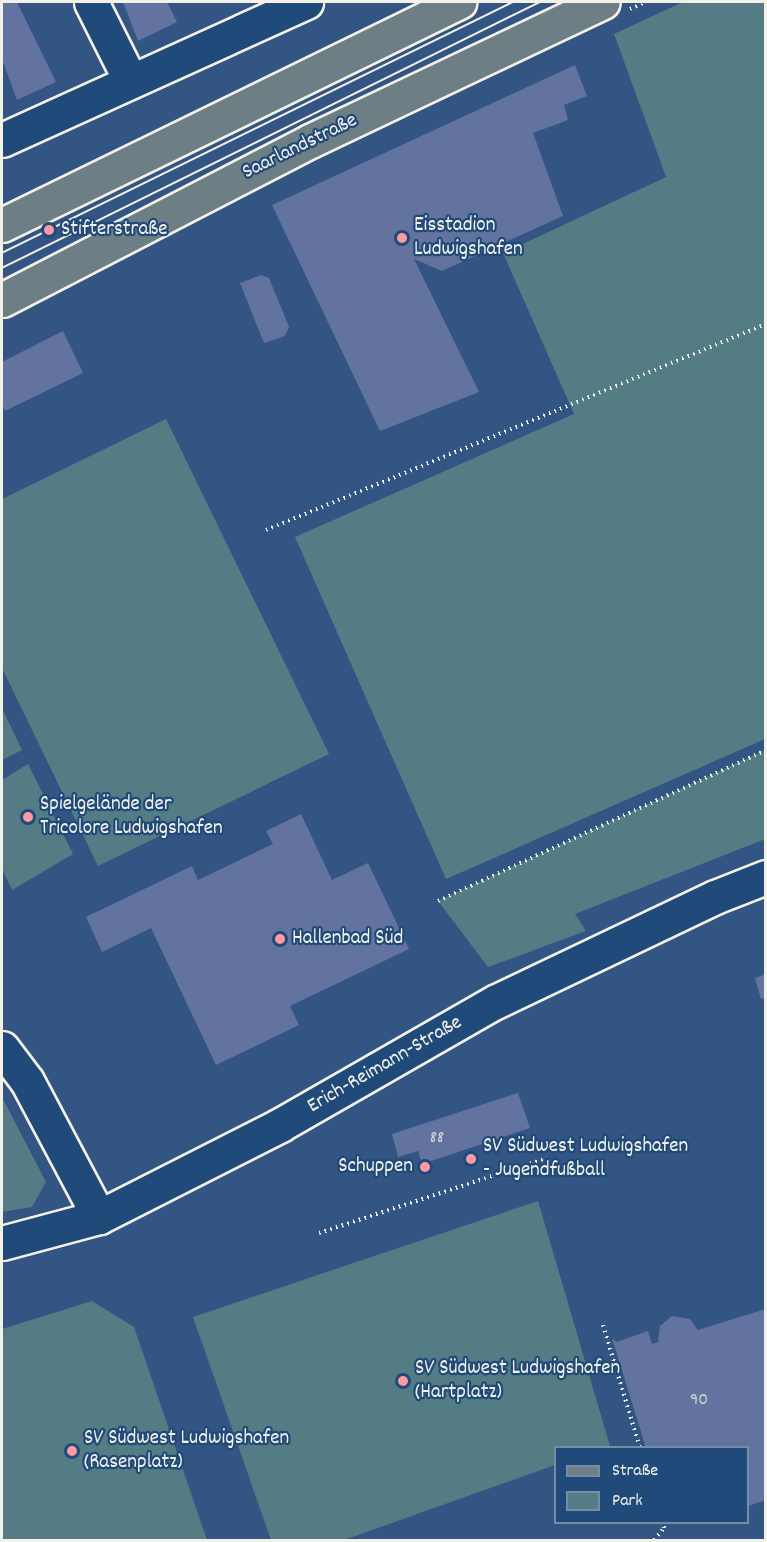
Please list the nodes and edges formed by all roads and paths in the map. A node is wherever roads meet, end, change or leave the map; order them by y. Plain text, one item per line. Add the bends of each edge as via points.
1 (91, 2) edge
2 (306, 2) edge
3 (459, 2) edge
4 (603, 2) edge
5 (251, 13) edge
6 (130, 81) junction
7 (3, 136) edge
8 (2, 225) edge
9 (2, 300) edge
10 (765, 324) edge
11 (266, 530) dead end
12 (765, 750) edge
13 (765, 878) edge
14 (438, 901) dead end
15 (2, 1048) edge
16 (547, 1158) dead end
17 (99, 1217) junction
18 (319, 1233) dead end
19 (2, 1243) edge
20 (603, 1326) dead end
21 (639, 1446) edge
22 (663, 1524) edge
23 (654, 1540) edge

1 - 6 street
2 - 5 street
3 - 8 main road
4 - 9 main road, Saarlandstraße via 310,141
5 - 6 street
6 - 7 street
10 - 11 path
12 - 14 path
13 - 17 street, Erich-Reimann-Straße via 715,897 495,1002 280,1125
15 - 17 street via 27,1081
16 - 18 path
17 - 19 street, Erich-Reimann-Straße
20 - 21 path
22 - 23 path

